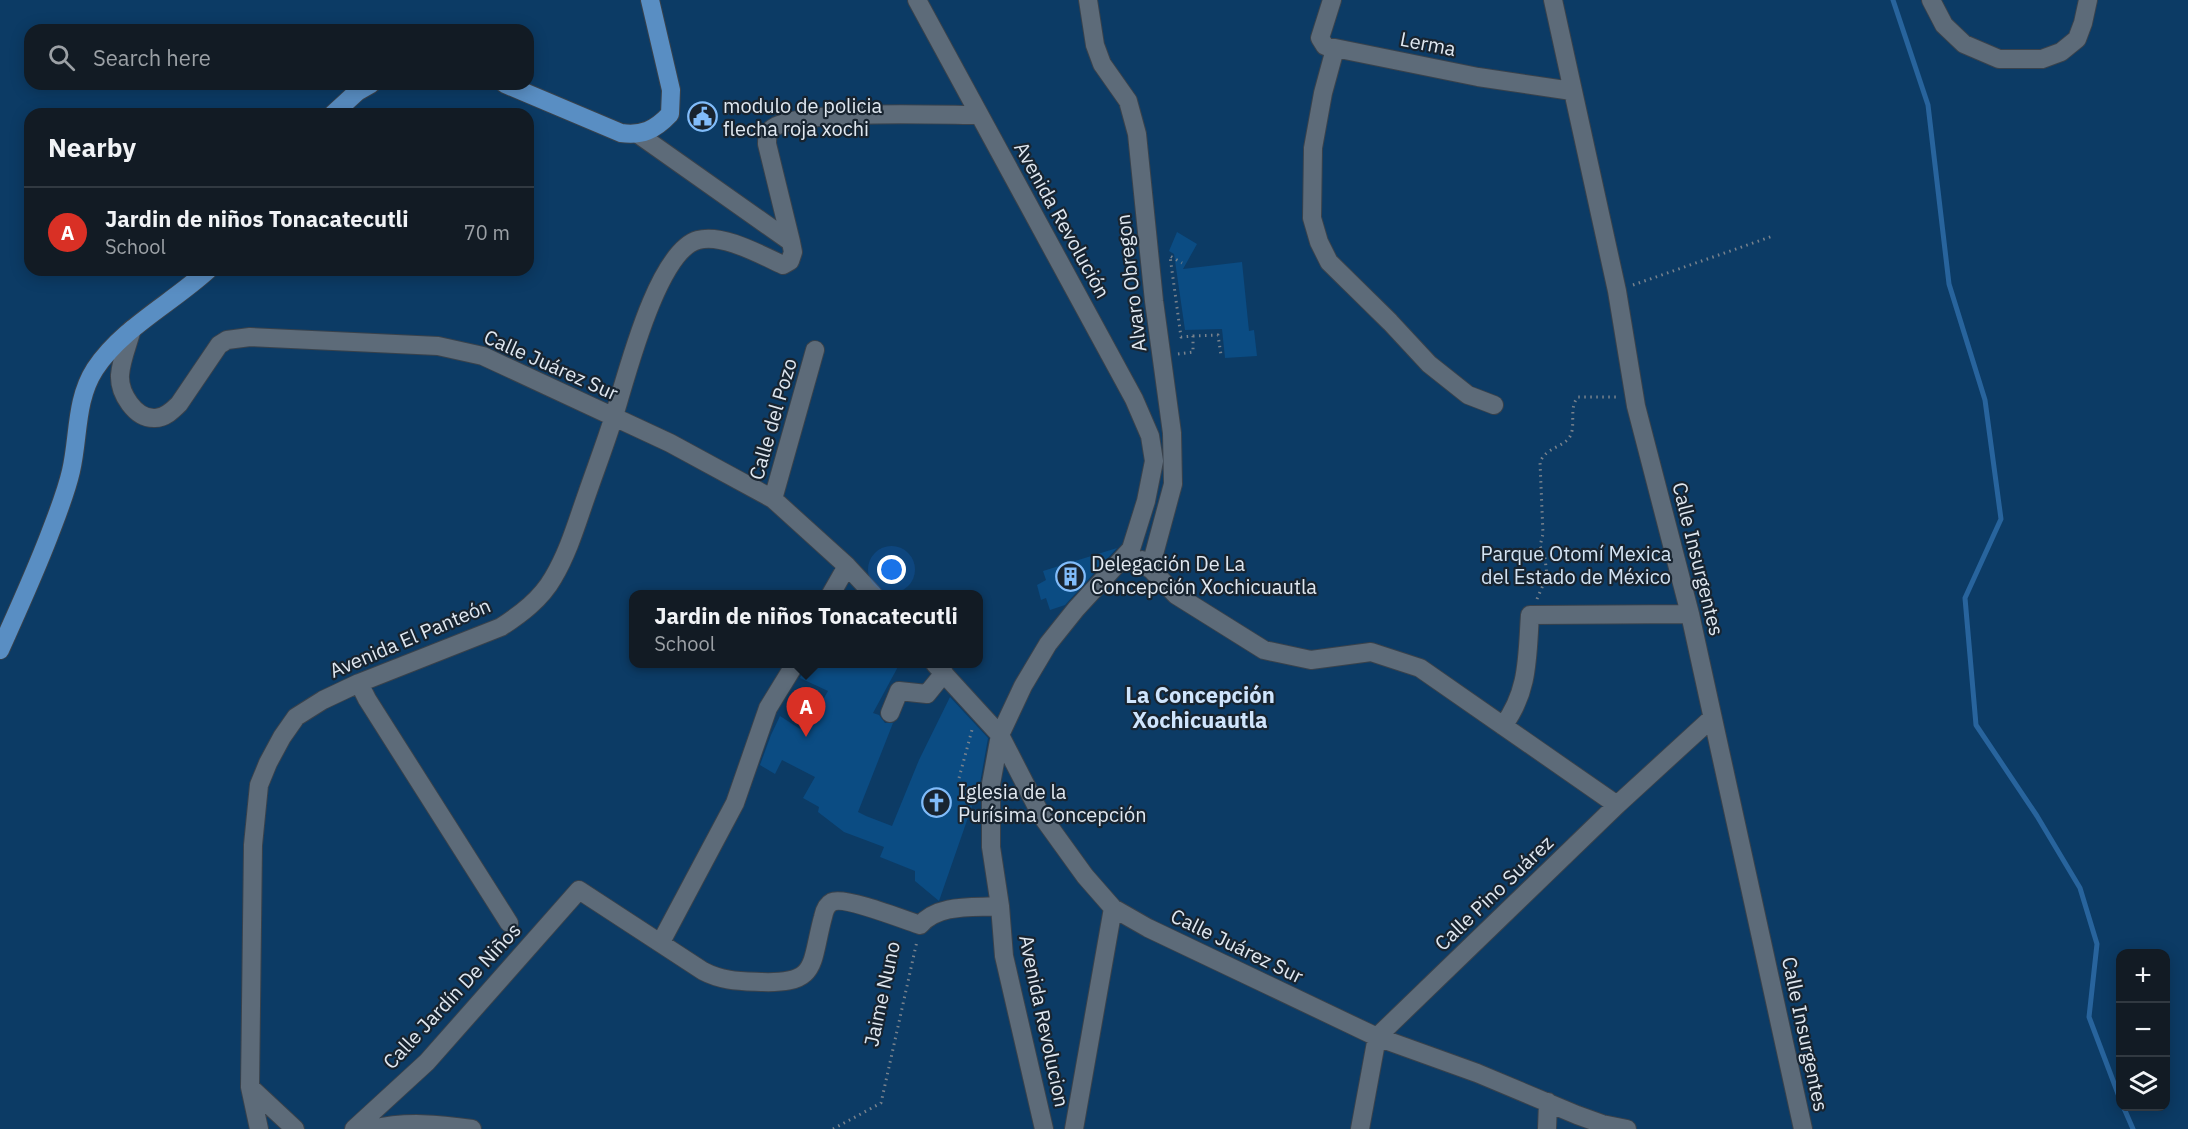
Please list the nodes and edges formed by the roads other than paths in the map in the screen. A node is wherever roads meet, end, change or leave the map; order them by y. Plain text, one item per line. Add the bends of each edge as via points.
1 (650, 0) edge
2 (917, 0) edge
3 (1088, 0) edge
4 (1332, 0) edge
5 (1553, 0) edge
6 (1931, 0) edge
7 (2088, 0) edge
8 (1335, 49) junction
9 (360, 90) edge
10 (519, 90) edge
11 (1572, 91) junction
12 (340, 108) edge
13 (979, 115) junction
14 (638, 134) junction
15 (791, 242) junction
16 (201, 276) edge
17 (132, 330) junction
18 (815, 350) dead end
19 (1494, 405) dead end
20 (614, 417) junction
21 (773, 499) junction
22 (1146, 501) joint
23 (1131, 549) junction
24 (847, 566) junction
25 (1150, 569) junction
26 (833, 590) edge
27 (869, 590) edge
28 (1690, 614) junction
29 (0, 650) edge
30 (792, 668) edge
31 (939, 668) edge
32 (359, 682) junction
33 (890, 713) dead end
34 (1712, 718) junction
35 (1503, 726) junction
36 (1000, 735) junction
37 (1617, 805) junction
38 (1000, 906) junction
39 (1113, 908) junction
40 (509, 923) dead end
41 (661, 942) junction
42 (1377, 1037) junction
43 (250, 1087) junction
44 (1548, 1102) junction
45 (1043, 1127) edge
46 (259, 1129) edge
47 (295, 1129) edge
48 (354, 1129) edge
49 (372, 1129) edge
50 (472, 1129) edge
51 (1064, 1129) edge
52 (1074, 1129) edge
53 (1360, 1129) edge
54 (1547, 1129) edge
55 (1627, 1129) edge
56 (1803, 1129) edge

1 - 14 main road via 671,105 661,124
2 - 13 street, Avenida Revolución
3 - 25 street, Alvaro Obregon via 1095,45 1102,64 1128,101 1137,134 1172,433 1173,484
4 - 8 street via 1320,38 1325,46
5 - 11 street, Calle Insurgentes
6 - 7 street via 1944,25 1964,44 1999,59 2042,59 2061,52 2077,39
8 - 11 street, Lerma
8 - 19 street via 1313,148 1312,218 1319,242 1329,262 1429,364 1468,395
9 - 12 main road
10 - 14 main road via 621,134
11 - 28 street, Calle Insurgentes via 1617,291 1636,406
13 - 15 street via 845,116 801,119 774,127 767,140
13 - 22 street, Avenida Revolución via 1134,399 1150,436 1154,461
14 - 15 street
15 - 20 street, Avenida El Panteón via 790,261 783,265 714,238 686,245 673,260 652,301
16 - 17 main road
17 - 20 street, Calle Juárez Sur via 120,374 121,387 133,408 154,419 171,412 219,345 250,337 438,346 483,356
17 - 29 main road via 95,369 85,388 71,471 28,590
18 - 21 street, Calle del Pozo
20 - 21 street, Calle Juárez Sur via 670,442
20 - 32 street, Avenida El Panteón via 568,550 552,580 533,603 501,627
21 - 24 street, Calle Juárez Sur
22 - 23 street, Avenida Revolucion
23 - 25 street
23 - 36 street, Avenida Revolucion via 1048,644
24 - 26 street
24 - 27 street, Calle Juárez Sur
25 - 35 street via 1176,595 1264,650 1311,660 1371,652 1388,656 1420,668
28 - 34 street, Calle Insurgentes
28 - 35 street via 1530,615 1523,689
30 - 41 street via 768,708 735,802
31 - 33 street via 927,694 899,691
31 - 36 street, Calle Juárez Sur
32 - 40 street
32 - 43 street, Avenida El Panteón via 296,717 268,762 259,786 253,845
34 - 37 street, Calle Pino Suárez
34 - 56 street, Calle Insurgentes
35 - 37 street
36 - 38 street, Avenida Revolucion via 991,784 991,847
36 - 39 street, Calle Juárez Sur via 1041,815
37 - 42 street, Calle Pino Suárez
38 - 41 street, Jaime Nuno via 948,910 928,917 920,925 848,902 832,902 825,911 808,969 787,982 719,979
38 - 45 street, Avenida Revolucion via 1004,956
39 - 42 street, Calle Juárez Sur
39 - 52 street
41 - 48 street, Calle Jardín De Niños via 579,890 427,1062
42 - 44 street, Calle Juárez Sur
42 - 53 street
43 - 46 street, Avenida El Panteón
43 - 47 street
44 - 54 street
44 - 55 street, Calle Juárez Sur via 1585,1118
45 - 51 street
49 - 50 street via 432,1124

